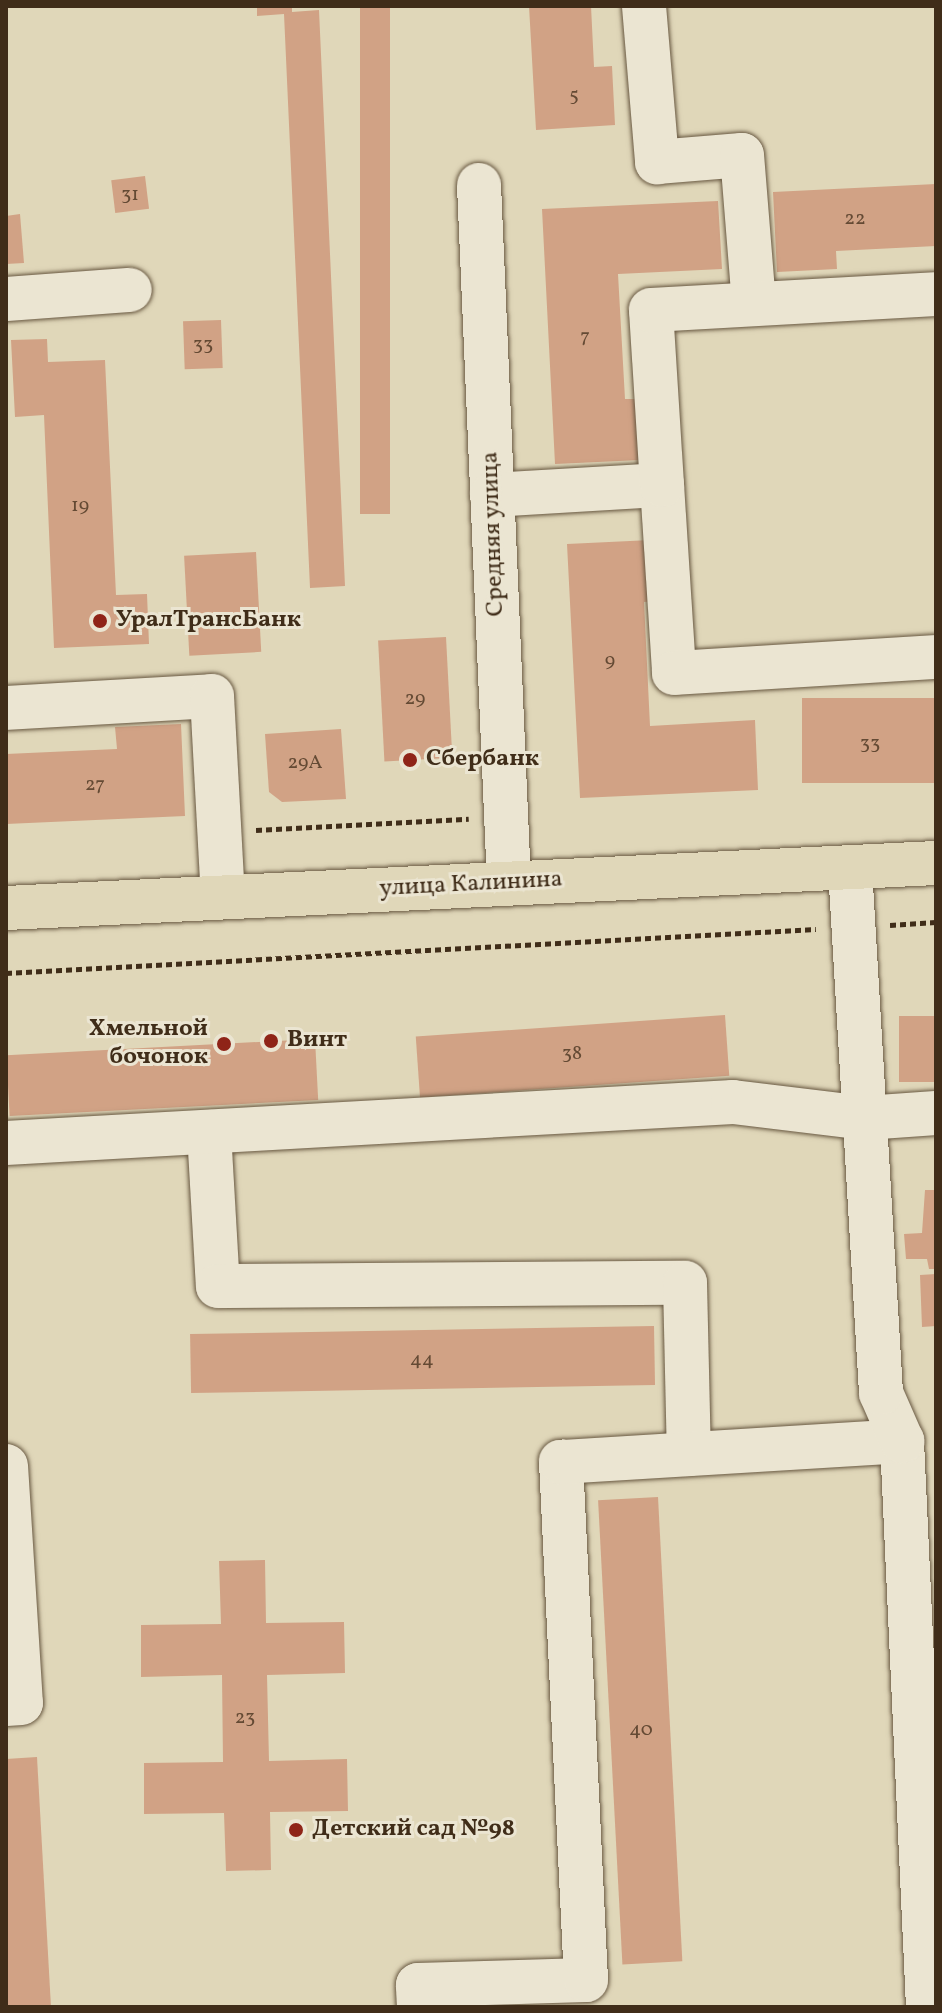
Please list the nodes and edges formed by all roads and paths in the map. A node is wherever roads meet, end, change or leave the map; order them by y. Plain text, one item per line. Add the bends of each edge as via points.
1 (644, 6) edge
2 (479, 185) dead end
3 (130, 290) dead end
4 (936, 294) edge
5 (6, 299) edge
6 (754, 304) junction
7 (662, 485) junction
8 (492, 495) junction
9 (936, 657) edge
10 (6, 708) edge
11 (506, 817) junction
12 (220, 832) junction
13 (936, 863) edge
14 (850, 868) junction
15 (509, 883) junction
16 (223, 897) junction
17 (6, 908) edge
18 (936, 922) edge
19 (855, 927) junction
20 (6, 973) edge
21 (936, 1113) edge
22 (865, 1118) junction
23 (209, 1132) junction
24 (6, 1143) edge
25 (902, 1441) junction
26 (689, 1454) junction
27 (6, 1466) edge
28 (6, 1704) edge
29 (419, 2007) edge
30 (928, 2007) edge

1 - 6 street via 657,162 742,155
2 - 8 street, Средняя улица
3 - 5 street
4 - 6 street
6 - 7 street via 651,310
7 - 8 street
7 - 9 street via 674,673
8 - 11 street, Средняя улица
10 - 12 street via 212,696
11 - 12 path
11 - 15 street, Средняя улица
12 - 16 street
13 - 14 main road, улица Калинина
14 - 15 main road, улица Калинина
14 - 19 street
15 - 16 main road, улица Калинина
16 - 17 main road, улица Калинина
18 - 19 path
19 - 20 path
19 - 22 street
21 - 22 street
22 - 23 street via 733,1102
22 - 25 street via 881,1393
23 - 24 street
23 - 26 street via 218,1286 685,1283
25 - 26 street
25 - 30 street
26 - 29 street via 561,1462 586,1980 418,1985
27 - 28 street via 21,1703

